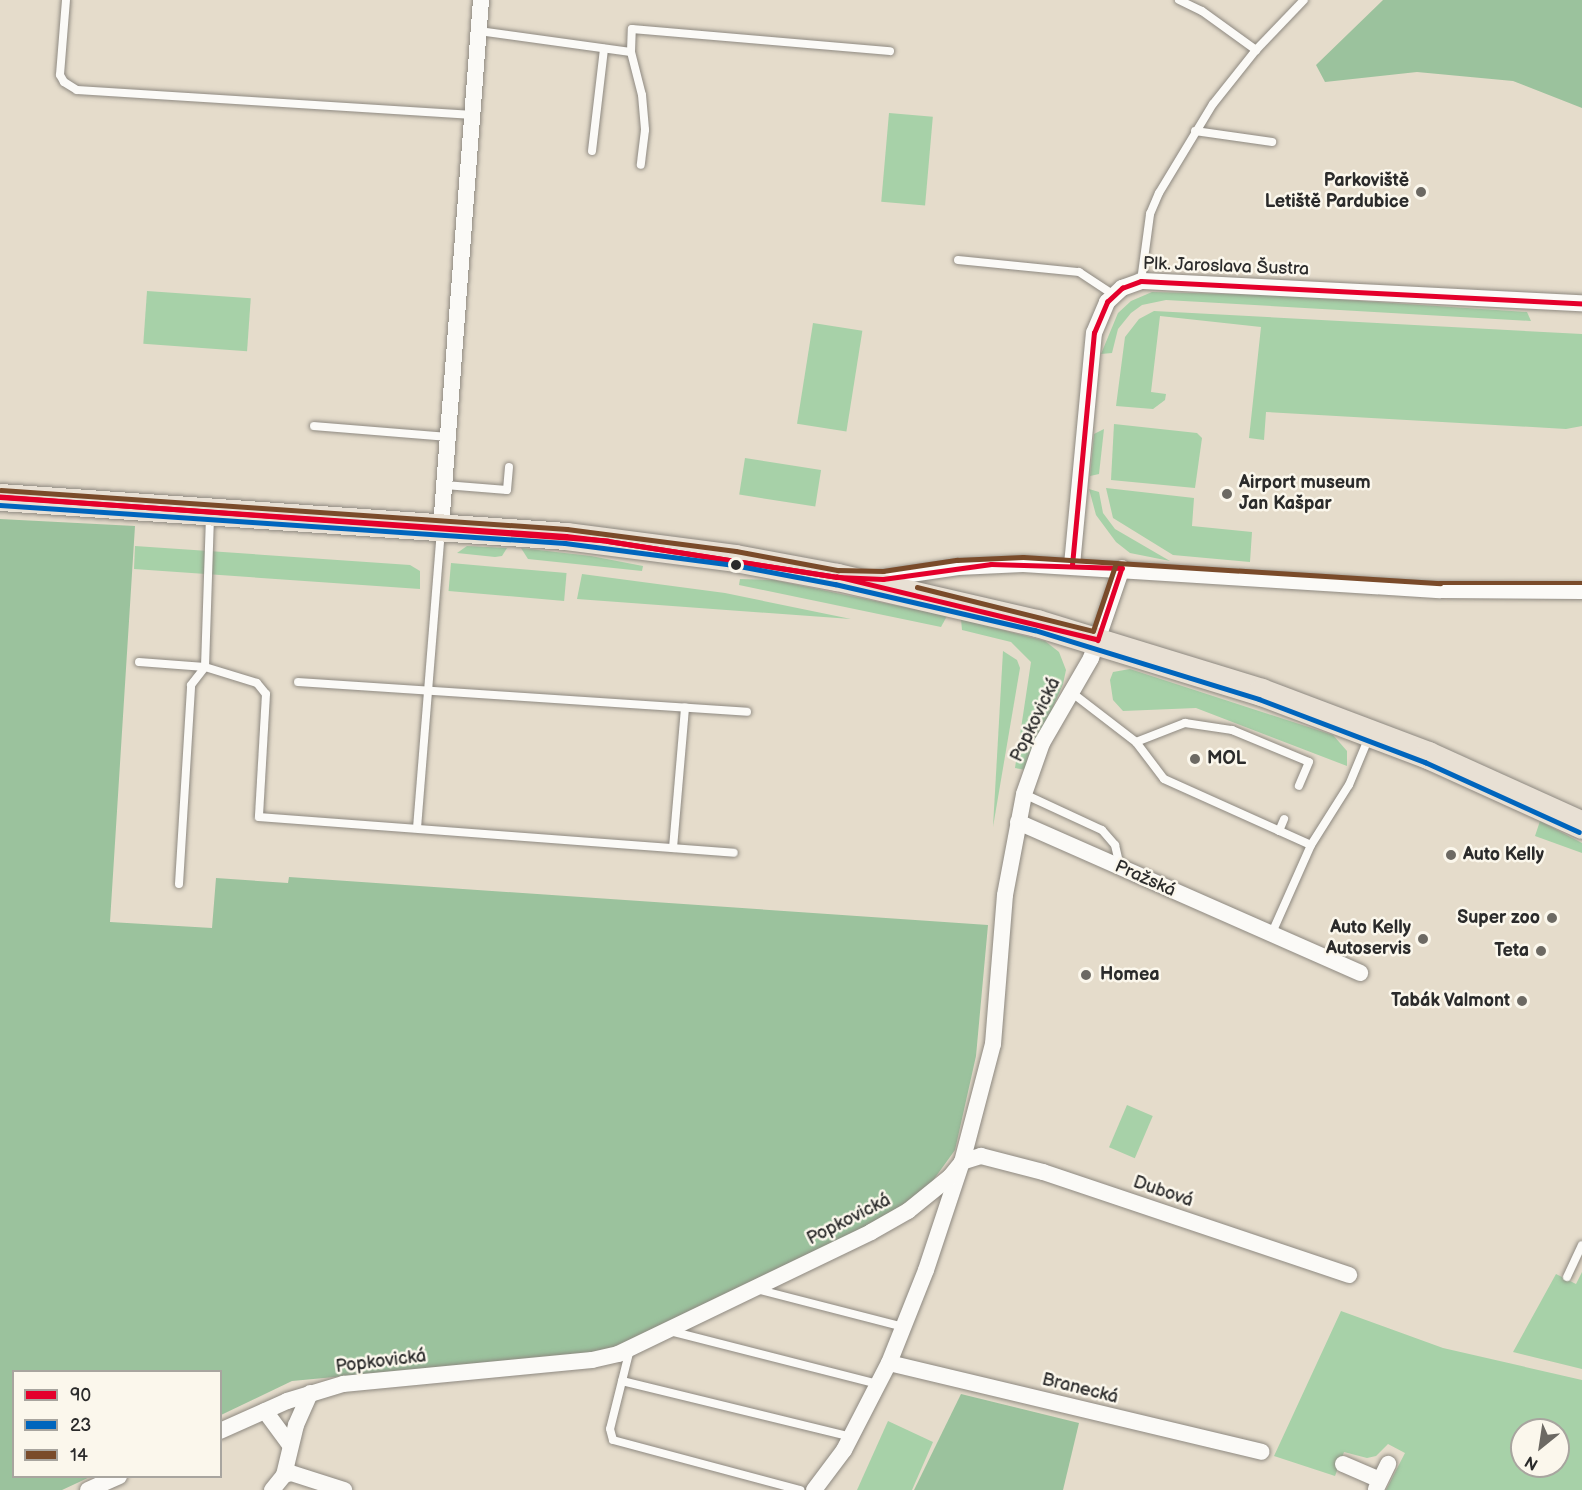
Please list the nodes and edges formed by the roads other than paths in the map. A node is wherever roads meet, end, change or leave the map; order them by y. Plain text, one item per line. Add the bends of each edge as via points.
1 (66, 0) edge
2 (482, 0) edge
3 (1179, 0) edge
4 (1304, 0) edge
5 (1191, 3) edge
6 (479, 32) junction
7 (604, 49) junction
8 (1256, 50) junction
9 (890, 51) dead end
10 (631, 52) junction
11 (473, 115) junction
12 (1195, 131) junction
13 (1272, 142) dead end
14 (592, 151) dead end
15 (641, 165) dead end
16 (958, 260) dead end
17 (1141, 281) junction
18 (1114, 295) junction
19 (1582, 303) edge
20 (314, 426) dead end
21 (448, 437) junction
22 (509, 467) dead end
23 (445, 485) junction
24 (0, 497) edge
25 (210, 512) junction
26 (441, 527) junction
27 (1072, 566) junction
28 (1122, 568) junction
29 (837, 577) junction
30 (1582, 591) edge
31 (1098, 640) junction
32 (139, 662) dead end
33 (205, 667) junction
34 (298, 682) dead end
35 (428, 691) junction
36 (1071, 692) junction
37 (685, 708) junction
38 (747, 712) dead end
39 (1371, 731) junction
40 (1136, 742) junction
41 (1299, 786) dead end
42 (1024, 794) junction
43 (1284, 819) dead end
44 (1018, 822) junction
45 (1582, 825) edge
46 (417, 828) junction
47 (1279, 831) junction
48 (1311, 845) junction
49 (673, 848) junction
50 (734, 853) dead end
51 (1120, 868) junction
52 (179, 884) dead end
53 (1271, 935) junction
54 (1360, 973) dead end
55 (962, 1162) junction
56 (1582, 1245) edge
57 (1349, 1275) dead end
58 (1567, 1277) dead end
59 (753, 1289) junction
60 (904, 1327) junction
61 (667, 1330) junction
62 (630, 1349) junction
63 (889, 1363) junction
64 (622, 1381) junction
65 (878, 1384) junction
66 (310, 1393) junction
67 (265, 1411) junction
68 (222, 1430) edge
69 (851, 1437) junction
70 (290, 1446) junction
71 (1262, 1452) dead end
72 (1343, 1464) dead end
73 (1388, 1464) dead end
74 (284, 1475) junction
75 (115, 1478) edge
76 (1378, 1485) edge
77 (88, 1490) edge
78 (272, 1490) edge
79 (344, 1490) edge
80 (800, 1490) edge
81 (814, 1490) edge

1 - 11 lane via 60,75 77,90
2 - 6 street
3 - 5 lane
4 - 8 lane
5 - 8 lane
6 - 7 lane
6 - 11 street
7 - 10 lane
7 - 14 lane
8 - 12 lane
9 - 10 lane via 633,29
10 - 15 lane via 642,95 645,130
11 - 21 street
12 - 13 lane
12 - 17 lane via 1153,204
16 - 18 lane via 1079,272
17 - 18 street, Plk. Jaroslava Šustra
17 - 19 street, Plk. Jaroslava Šustra
18 - 27 street, Plk. Jaroslava Šustra via 1097,320 1091,348
20 - 21 lane
21 - 23 street
22 - 23 lane via 507,490
23 - 26 street
24 - 25 main road
25 - 26 main road
25 - 33 lane
26 - 29 main road via 608,541
26 - 35 lane
27 - 28 street
27 - 29 street via 991,564 883,579
28 - 30 street via 1440,590
28 - 31 street, Popkovická
29 - 31 main road
31 - 36 street, Popkovická
31 - 39 main road
32 - 33 lane
33 - 46 lane via 244,676 266,694 259,817
33 - 52 lane via 191,685
34 - 35 lane
35 - 37 lane
35 - 46 lane
36 - 40 lane
36 - 42 street, Popkovická via 1042,744
37 - 38 lane
37 - 49 lane
39 - 45 main road
39 - 48 lane via 1349,785
40 - 41 lane via 1185,723 1232,730 1309,762
40 - 47 lane via 1164,779
42 - 44 street, Popkovická
42 - 51 lane via 1102,830 1115,845
43 - 47 lane
44 - 51 street, Pražská
44 - 55 street, Popkovická via 1005,895 993,1044
46 - 49 lane
47 - 48 lane
48 - 53 lane
49 - 50 lane
51 - 53 street, Pražská
53 - 54 street, Pražská
55 - 57 street, Dubová via 981,1156 1044,1172
55 - 59 street, Popkovická via 943,1184 908,1211
55 - 60 street
56 - 58 lane
59 - 60 lane
59 - 61 street, Popkovická
60 - 63 street
61 - 62 street, Popkovická
61 - 65 lane
62 - 64 lane
62 - 66 street, Popkovická via 592,1360 343,1384
63 - 65 street
63 - 71 street, Branecká
64 - 69 lane
64 - 80 lane via 610,1433 613,1440
65 - 69 street
66 - 67 street, Popkovická
66 - 70 street
67 - 68 street, Popkovická
67 - 70 street
69 - 81 street
70 - 74 street
72 - 76 street
73 - 76 street
74 - 78 street
74 - 79 street via 300,1474
75 - 77 street

